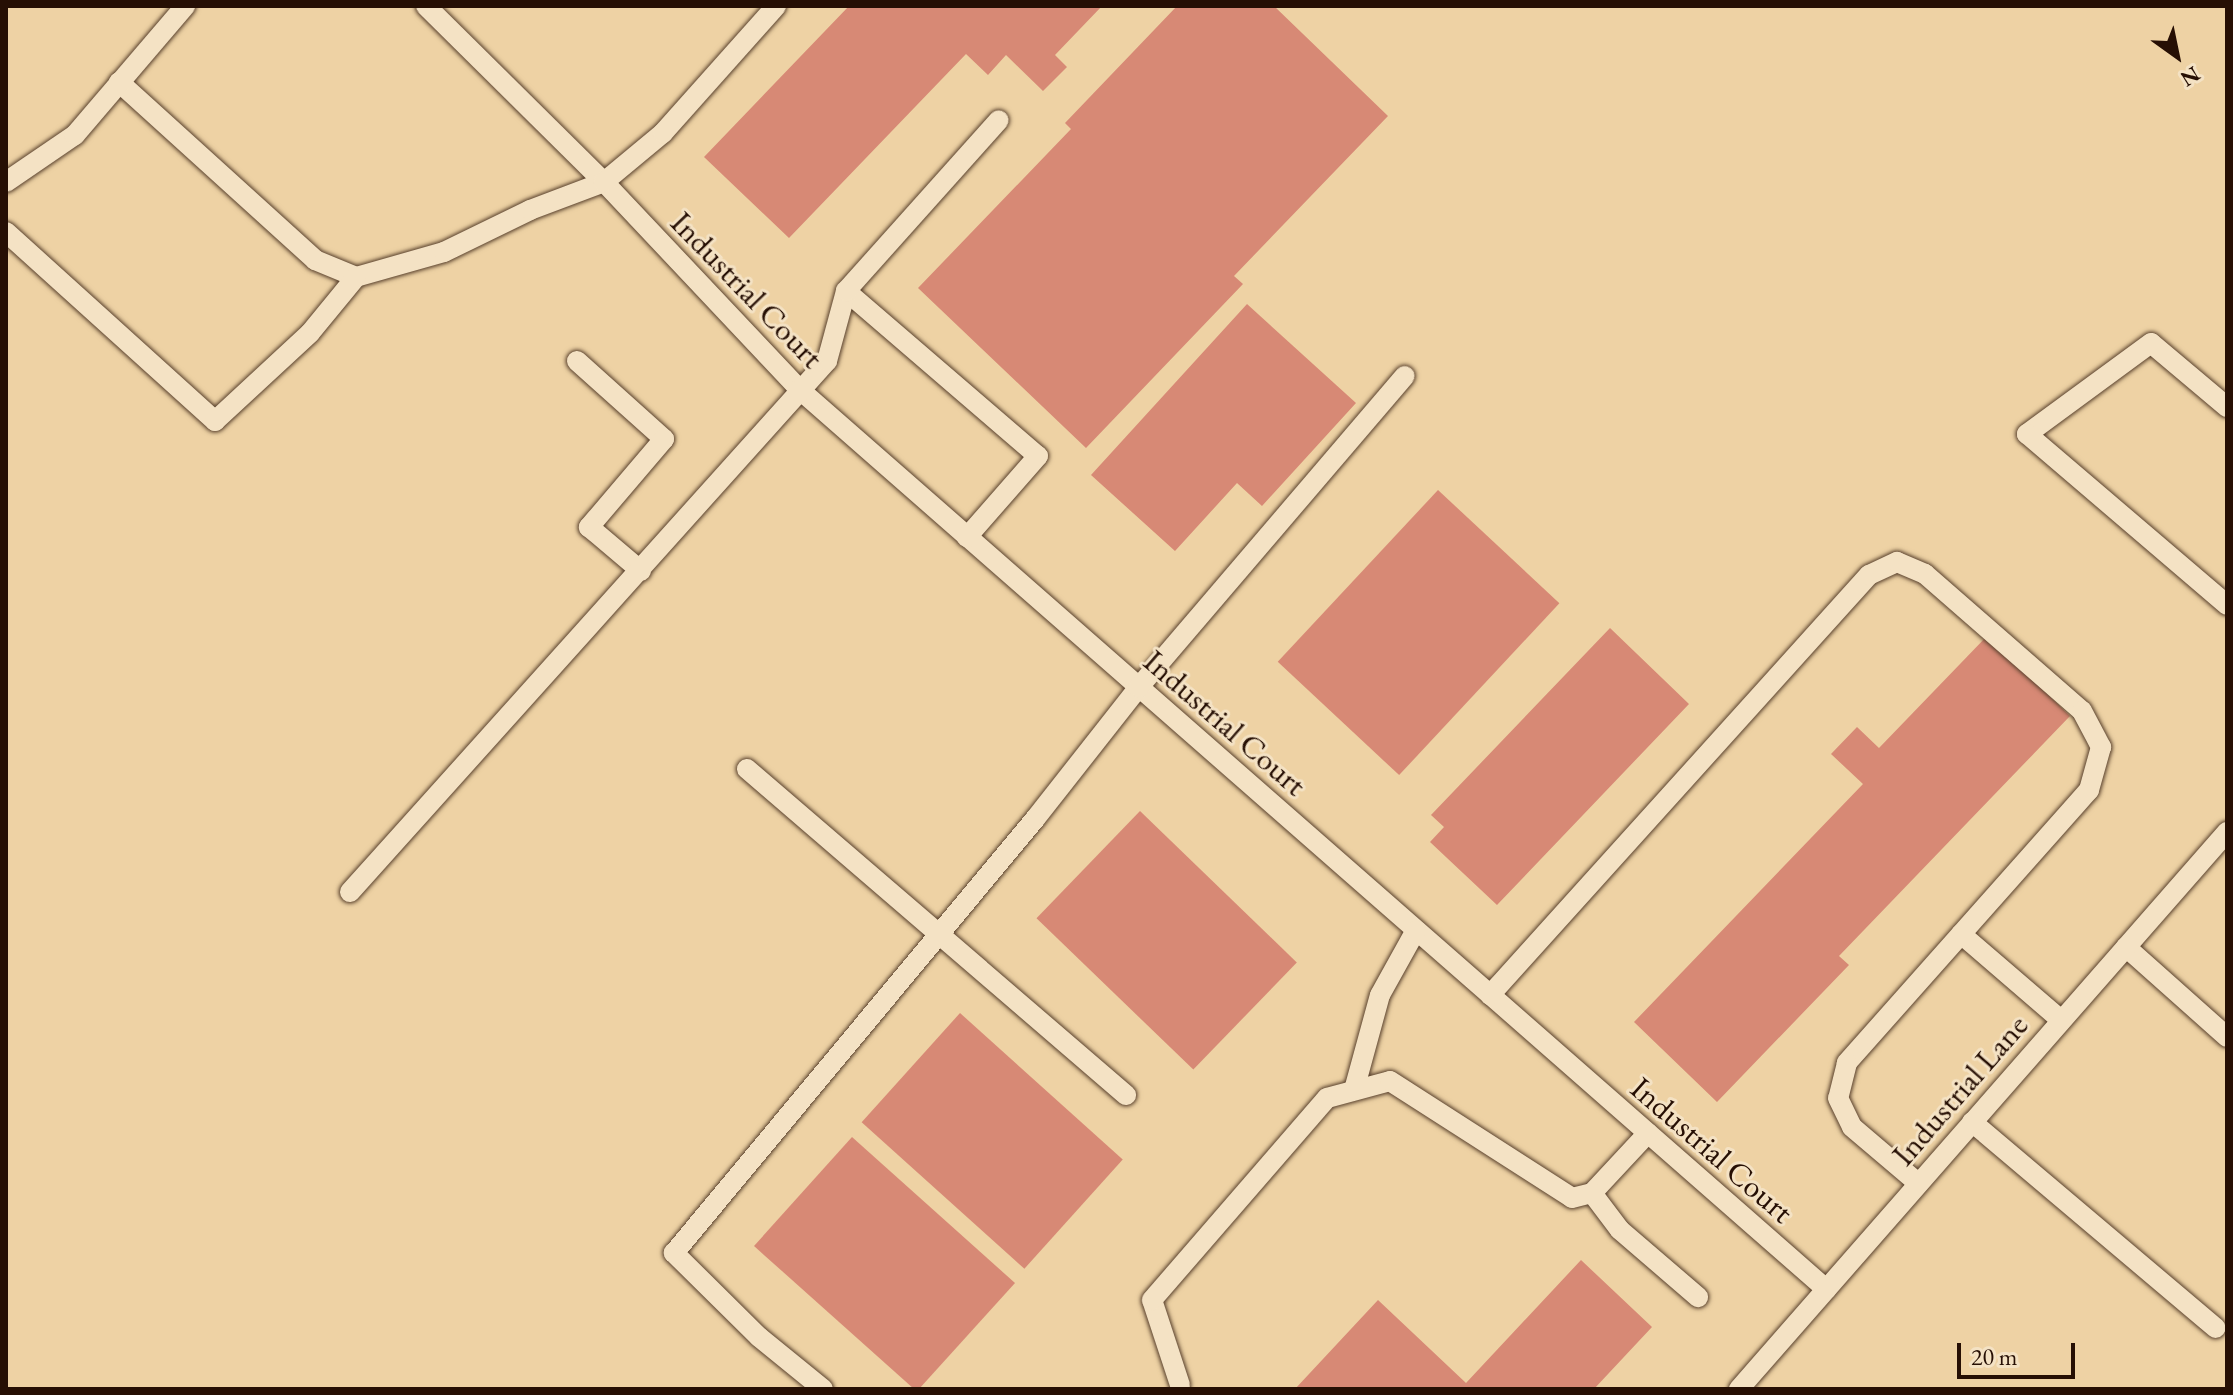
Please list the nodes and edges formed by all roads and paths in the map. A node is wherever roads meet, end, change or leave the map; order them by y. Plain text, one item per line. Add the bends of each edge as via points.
1 (185, 6) edge
2 (426, 6) edge
3 (776, 6) edge
4 (119, 82) junction
5 (999, 120) dead end
6 (6, 182) edge
7 (604, 182) junction
8 (6, 232) edge
9 (356, 277) junction
10 (846, 291) junction
11 (577, 361) dead end
12 (1405, 376) dead end
13 (799, 389) junction
14 (2227, 407) edge
15 (967, 537) junction
16 (641, 571) junction
17 (2227, 605) edge
18 (1139, 687) junction
19 (747, 769) dead end
20 (2227, 832) edge
21 (350, 892) dead end
22 (1416, 930) junction
23 (1961, 934) junction
24 (939, 935) junction
25 (2126, 947) junction
26 (1490, 995) junction
27 (2061, 1020) junction
28 (2227, 1037) edge
29 (1354, 1090) junction
30 (1126, 1095) dead end
31 (1972, 1122) junction
32 (1648, 1133) junction
33 (1918, 1183) junction
34 (1592, 1193) junction
35 (1826, 1289) junction
36 (1698, 1297) dead end
37 (2216, 1328) dead end
38 (1180, 1385) dead end
39 (823, 1389) edge
40 (1739, 1389) edge

1 - 4 lane
2 - 7 lane, Industrial Court
3 - 7 lane via 663,133
4 - 6 lane via 75,135
4 - 9 lane via 315,260
5 - 10 lane
7 - 9 lane via 530,210 444,252
7 - 13 lane, Industrial Court
8 - 9 lane via 215,421 310,333
10 - 13 lane via 827,361
10 - 15 lane via 1038,456
11 - 16 lane via 664,439 589,527
12 - 18 lane
13 - 15 lane, Industrial Court
13 - 16 lane
14 - 17 lane via 2151,343 2027,434
15 - 18 lane, Industrial Court
16 - 21 lane
18 - 22 lane, Industrial Court
18 - 24 lane
19 - 24 lane
20 - 25 lane, Industrial Lane
22 - 26 lane, Industrial Court
22 - 29 lane via 1380,995
23 - 26 lane via 2089,790 2101,747 2082,711 1925,574 1897,562 1869,575
23 - 27 lane
23 - 33 lane via 1847,1063 1838,1098 1852,1127
24 - 30 lane
24 - 39 lane via 674,1253 759,1337
25 - 27 lane, Industrial Lane
25 - 28 lane
26 - 32 lane, Industrial Court
27 - 31 lane, Industrial Lane
29 - 34 lane via 1390,1081 1572,1198
29 - 38 lane via 1327,1098 1152,1300
31 - 33 lane, Industrial Lane
31 - 37 lane
32 - 34 lane
32 - 35 lane, Industrial Court
33 - 35 lane, Industrial Lane
34 - 36 lane via 1620,1230
35 - 40 lane, Industrial Lane

